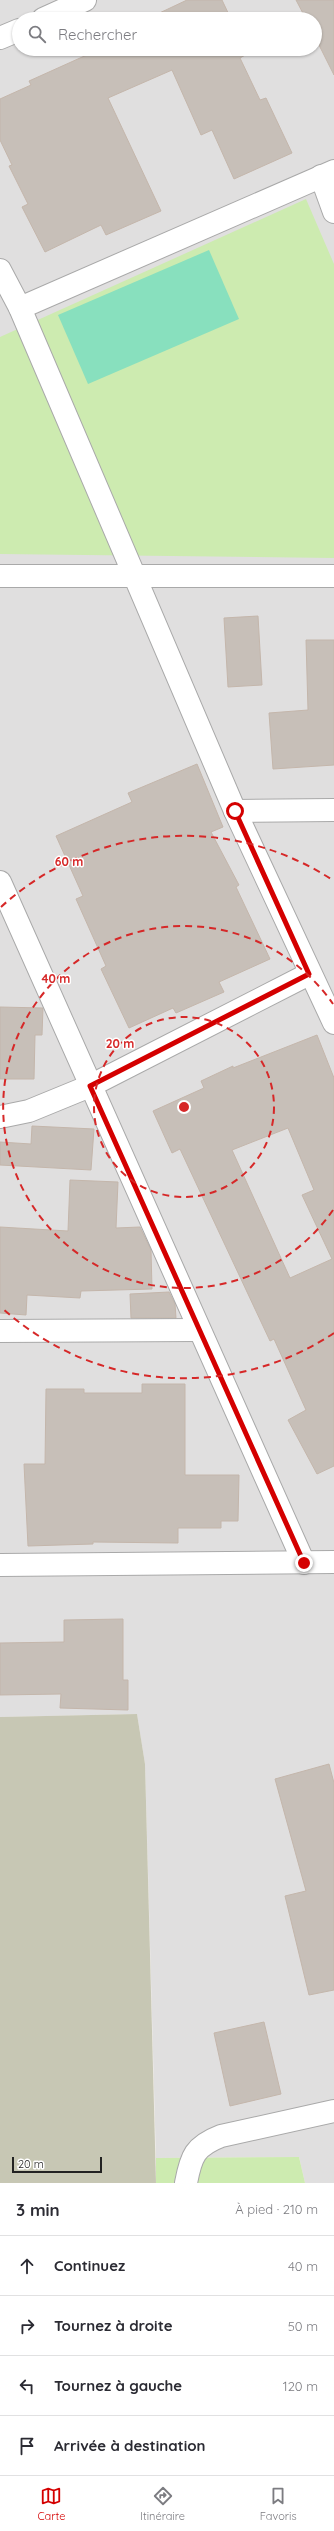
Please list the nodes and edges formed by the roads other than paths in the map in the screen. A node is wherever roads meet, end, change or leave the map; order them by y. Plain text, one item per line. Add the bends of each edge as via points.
1 (85, 0) edge
2 (58, 12) edge
3 (12, 33) edge
4 (0, 38) edge
5 (327, 174) edge
6 (334, 212) edge
7 (0, 270) edge
8 (20, 308) junction
9 (133, 575) junction
10 (0, 576) edge
11 (334, 576) edge
12 (334, 810) edge
13 (235, 811) junction
14 (1, 888) edge
15 (309, 974) junction
16 (334, 1023) edge
17 (90, 1086) junction
18 (0, 1117) edge
19 (199, 1330) junction
20 (0, 1331) edge
21 (334, 1562) edge
22 (304, 1563) junction
23 (0, 1565) edge
24 (334, 2111) edge
25 (186, 2183) edge

1 - 2 street
3 - 4 street
5 - 6 street
5 - 8 street
7 - 8 street
8 - 9 street
9 - 10 street
9 - 11 street
9 - 13 street
12 - 13 street
13 - 15 street
14 - 17 street
15 - 16 street
15 - 17 street
17 - 18 street via 29,1111
17 - 19 street
19 - 20 street
19 - 22 street
21 - 22 street
22 - 23 street
24 - 25 street via 221,2136 207,2142 196,2150

